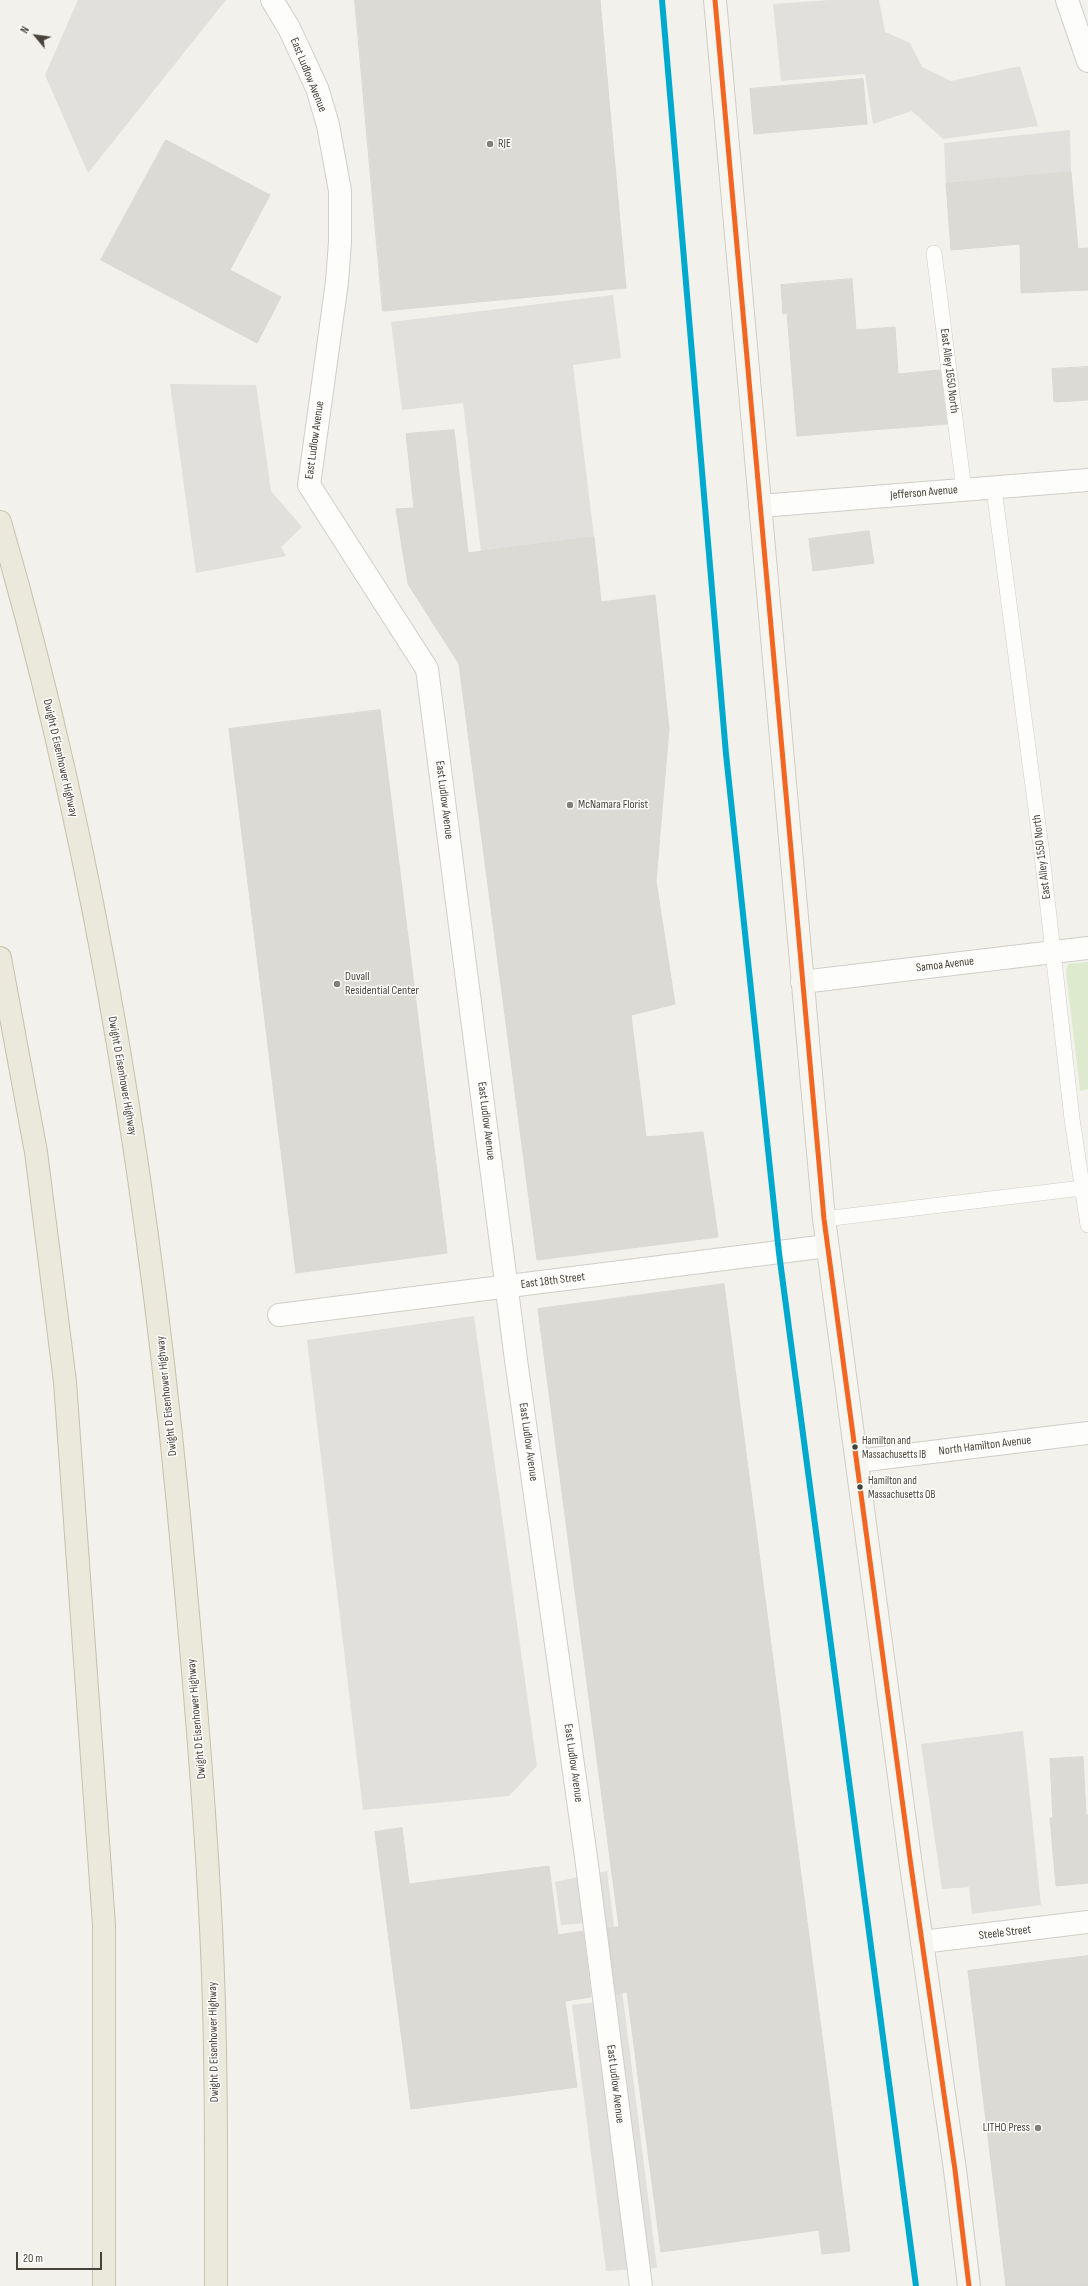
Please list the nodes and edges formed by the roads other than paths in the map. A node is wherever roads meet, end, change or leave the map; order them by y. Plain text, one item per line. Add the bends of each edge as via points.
1 (272, 0) edge
2 (715, 0) edge
3 (1076, 12) edge
4 (1088, 61) edge
5 (934, 252) dead end
6 (1088, 480) edge
7 (994, 489) junction
8 (964, 490) junction
9 (760, 506) junction
10 (0, 522) edge
11 (1088, 948) edge
12 (1053, 952) junction
13 (0, 958) edge
14 (802, 982) junction
15 (1082, 1188) junction
16 (824, 1220) junction
17 (1088, 1225) edge
18 (827, 1246) junction
19 (508, 1287) junction
20 (279, 1315) dead end
21 (1088, 1434) edge
22 (858, 1461) junction
23 (1088, 1922) edge
24 (922, 1942) junction
25 (104, 2286) edge
26 (216, 2286) edge
27 (641, 2286) edge
28 (969, 2286) edge

1 - 19 street, East Ludlow Avenue via 289,28 316,88 328,125 340,190 340,256 309,485 427,669
2 - 9 street
3 - 4 street
5 - 8 lane, East Alley 1650 North
6 - 7 street, Jefferson Avenue
7 - 8 street, Jefferson Avenue
7 - 12 lane, East Alley 1550 North
8 - 9 street, Jefferson Avenue
9 - 14 street
10 - 26 highway, Dwight D Eisenhower Highway via 67,785 92,907 136,1153 158,1307 172,1430 205,1829 214,2019
11 - 12 street, Samoa Avenue
12 - 14 street, Samoa Avenue
12 - 15 lane, East Alley 1550 North
13 - 25 highway via 36,1152 65,1382 104,1925
14 - 16 street
15 - 16 lane
15 - 17 lane, East Alley 1550 North
16 - 18 street
18 - 19 street, East 18th Street
18 - 22 street
19 - 20 street, East 18th Street
19 - 27 street, East Ludlow Avenue via 586,1857
21 - 22 street, North Hamilton Avenue
22 - 24 street
23 - 24 street, Steele Street
24 - 28 street

